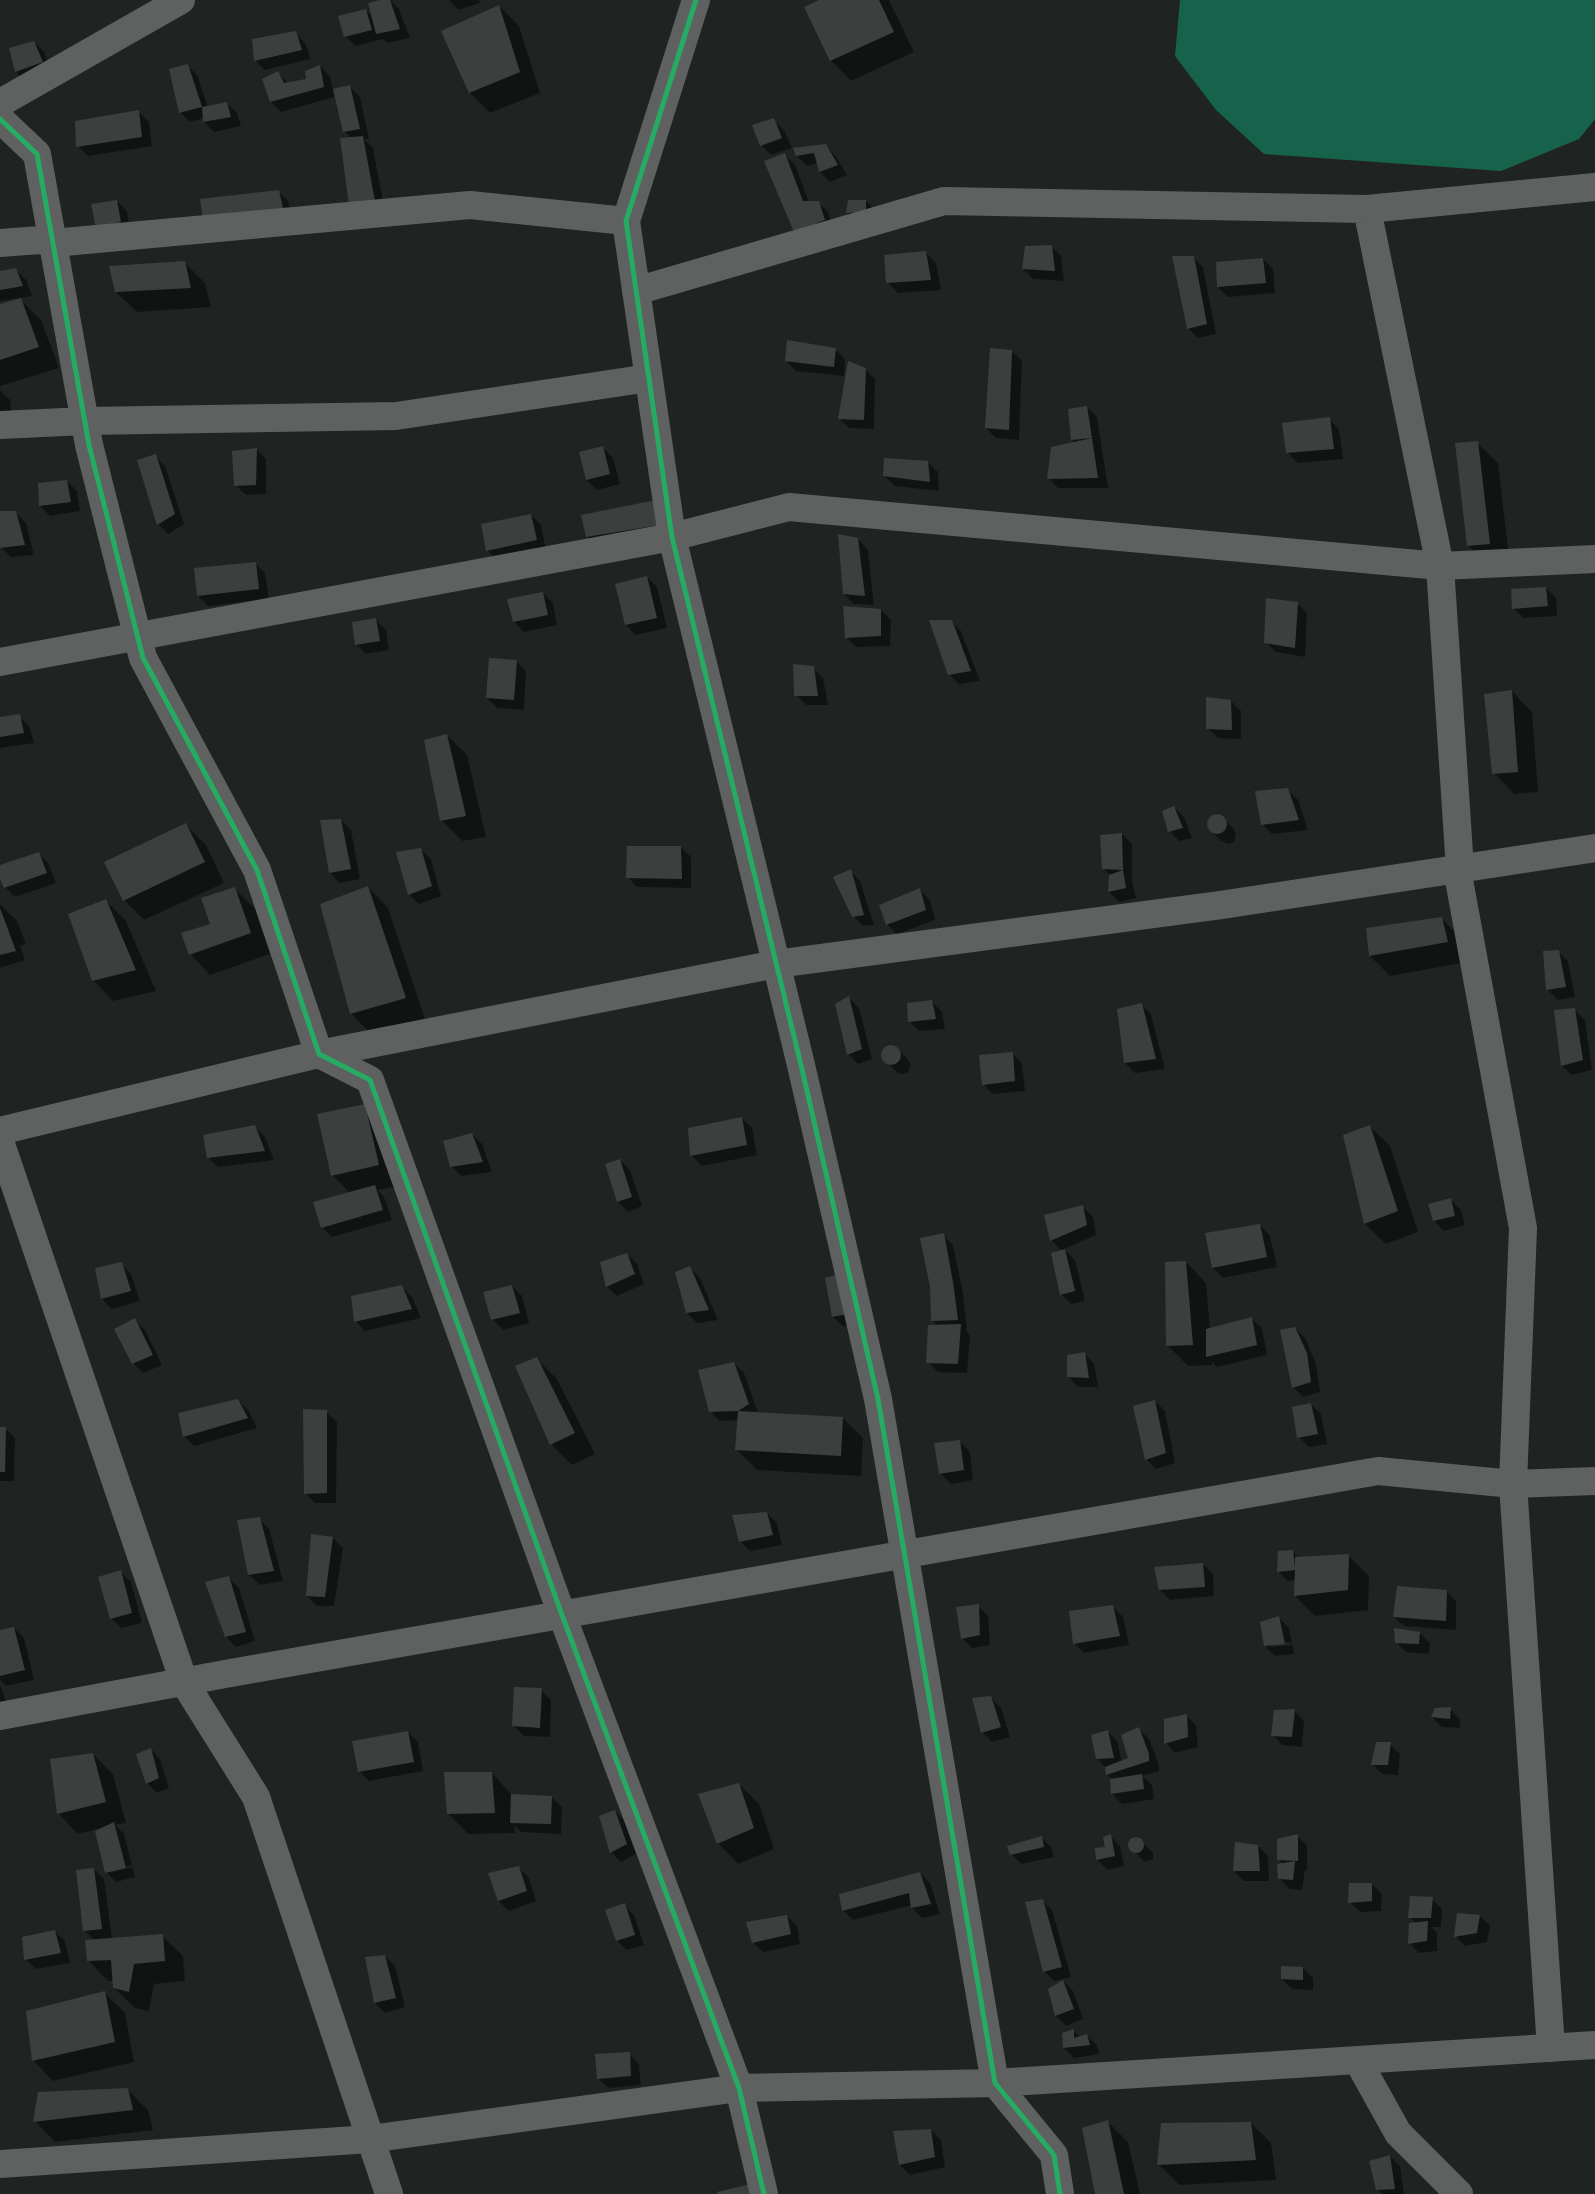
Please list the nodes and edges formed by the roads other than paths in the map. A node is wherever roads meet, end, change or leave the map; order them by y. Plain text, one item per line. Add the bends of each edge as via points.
1 (181, 0) edge
2 (696, 0) edge
3 (0, 103) edge
4 (0, 119) edge
5 (1595, 187) edge
6 (1367, 209) junction
7 (626, 221) junction
8 (0, 243) edge
9 (53, 243) junction
10 (636, 291) junction
11 (649, 378) junction
12 (85, 421) junction
13 (0, 425) edge
14 (672, 536) junction
15 (1595, 559) edge
16 (1440, 566) junction
17 (137, 636) junction
18 (0, 662) edge
19 (1595, 848) edge
20 (1460, 869) junction
21 (776, 964) junction
22 (318, 1054) junction
23 (0, 1131) edge
24 (0, 1141) edge
25 (1595, 1481) edge
26 (1513, 1484) junction
27 (905, 1554) junction
28 (562, 1614) junction
29 (184, 1682) junction
30 (0, 1716) edge
31 (1595, 2045) edge
32 (1550, 2048) junction
33 (1358, 2060) junction
34 (995, 2083) junction
35 (739, 2088) junction
36 (370, 2138) junction
37 (0, 2164) edge
38 (389, 2194) edge
39 (764, 2194) edge
40 (1060, 2194) edge
41 (1459, 2194) edge

1 - 3 street
2 - 7 street
4 - 9 street via 37,154
5 - 6 street
6 - 10 street via 944,200
6 - 16 street
7 - 9 street via 470,204
7 - 10 street
8 - 9 street via 40,240
9 - 12 street
10 - 11 street
11 - 12 street via 396,416
11 - 14 street
12 - 13 street
12 - 17 street
14 - 16 street via 789,507
14 - 17 street
14 - 21 street
15 - 16 street
16 - 20 street
17 - 18 street
17 - 22 street via 143,658 256,870
19 - 20 street
20 - 21 street via 1221,905
20 - 26 street via 1459,880 1523,1228
21 - 22 street
21 - 27 street via 878,1399
22 - 23 street
22 - 28 street via 370,1080
24 - 29 street
25 - 26 street
26 - 27 street via 1378,1471
26 - 32 street
27 - 28 street
27 - 34 street
28 - 29 street
28 - 35 street
29 - 30 street
29 - 36 street via 256,1797
31 - 32 street
32 - 33 street
33 - 34 street
33 - 41 street via 1398,2132
34 - 35 street
34 - 40 street via 1054,2155
35 - 36 street
35 - 39 street
36 - 37 street
36 - 38 street

